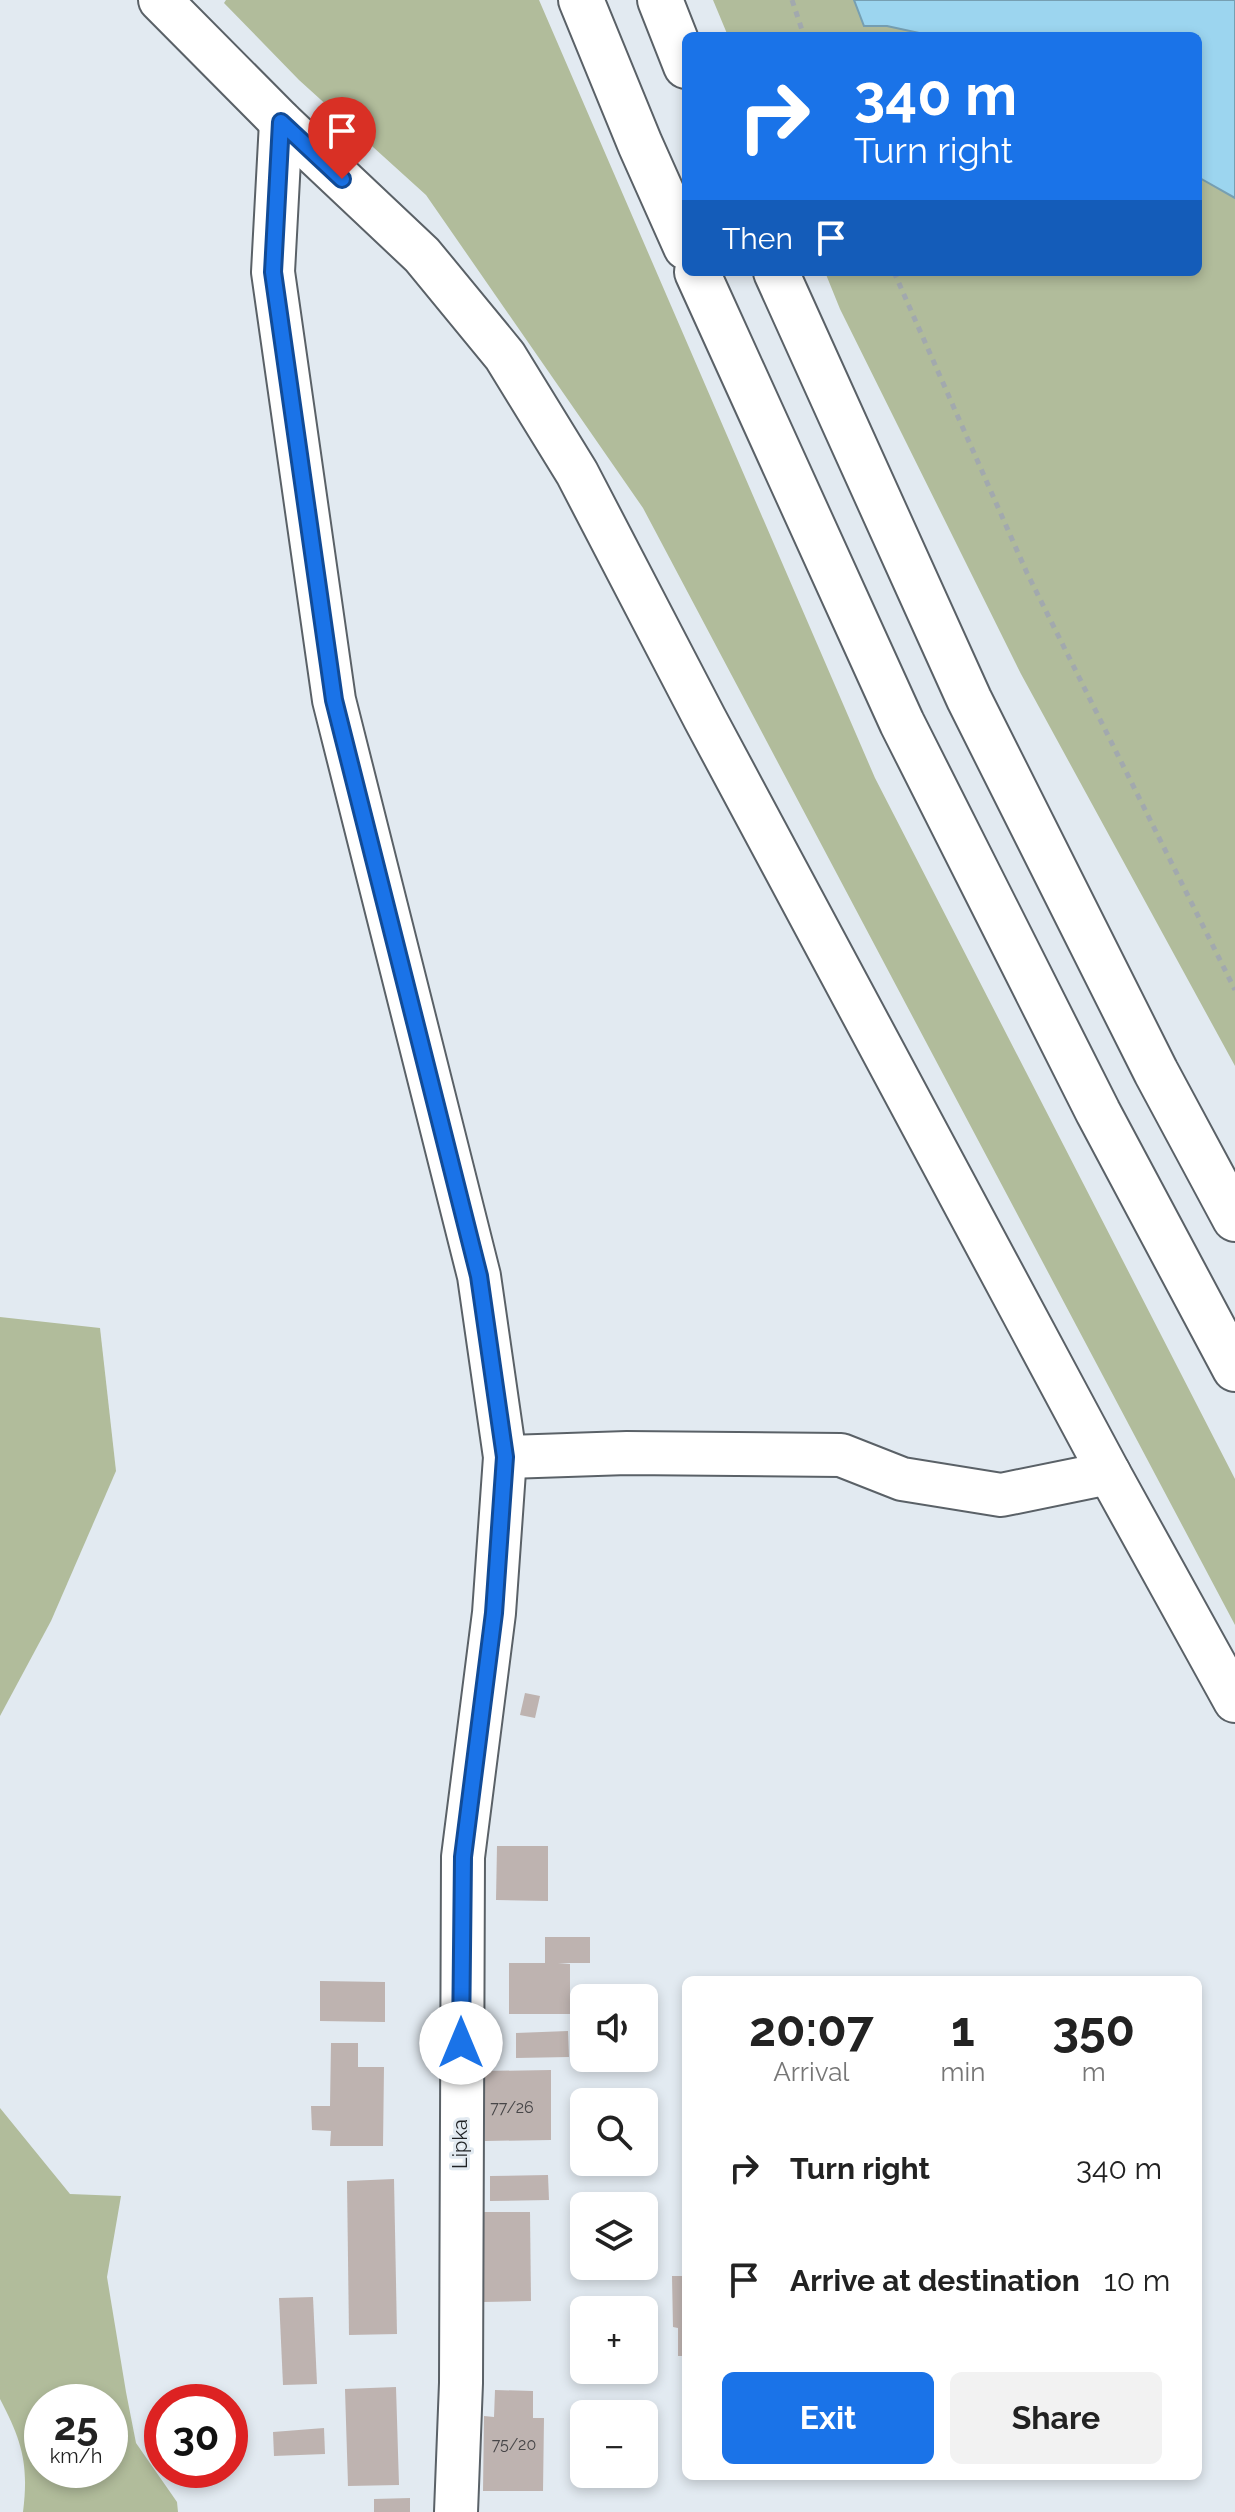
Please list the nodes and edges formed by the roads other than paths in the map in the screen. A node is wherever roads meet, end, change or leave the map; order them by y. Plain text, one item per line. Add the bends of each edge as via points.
1 (160, 0) edge
2 (581, 0) edge
3 (660, 0) edge
4 (682, 56) edge
5 (281, 122) junction
6 (682, 238) edge
7 (699, 276) edge
8 (778, 276) edge
9 (1235, 1219) edge
10 (1235, 1369) edge
11 (505, 1457) junction
12 (1109, 1473) junction
13 (1235, 1701) edge
14 (456, 2512) edge

1 - 5 street
2 - 6 highway
3 - 4 highway
5 - 11 street, Lipka via 273,272 334,700 479,1276
5 - 12 street via 422,255 505,356 577,473
7 - 10 highway via 902,723 1098,1112
8 - 9 highway via 969,699
11 - 12 street via 841,1455 902,1479 1001,1495
11 - 14 street, Lipka via 494,1613 463,1857
12 - 13 street

